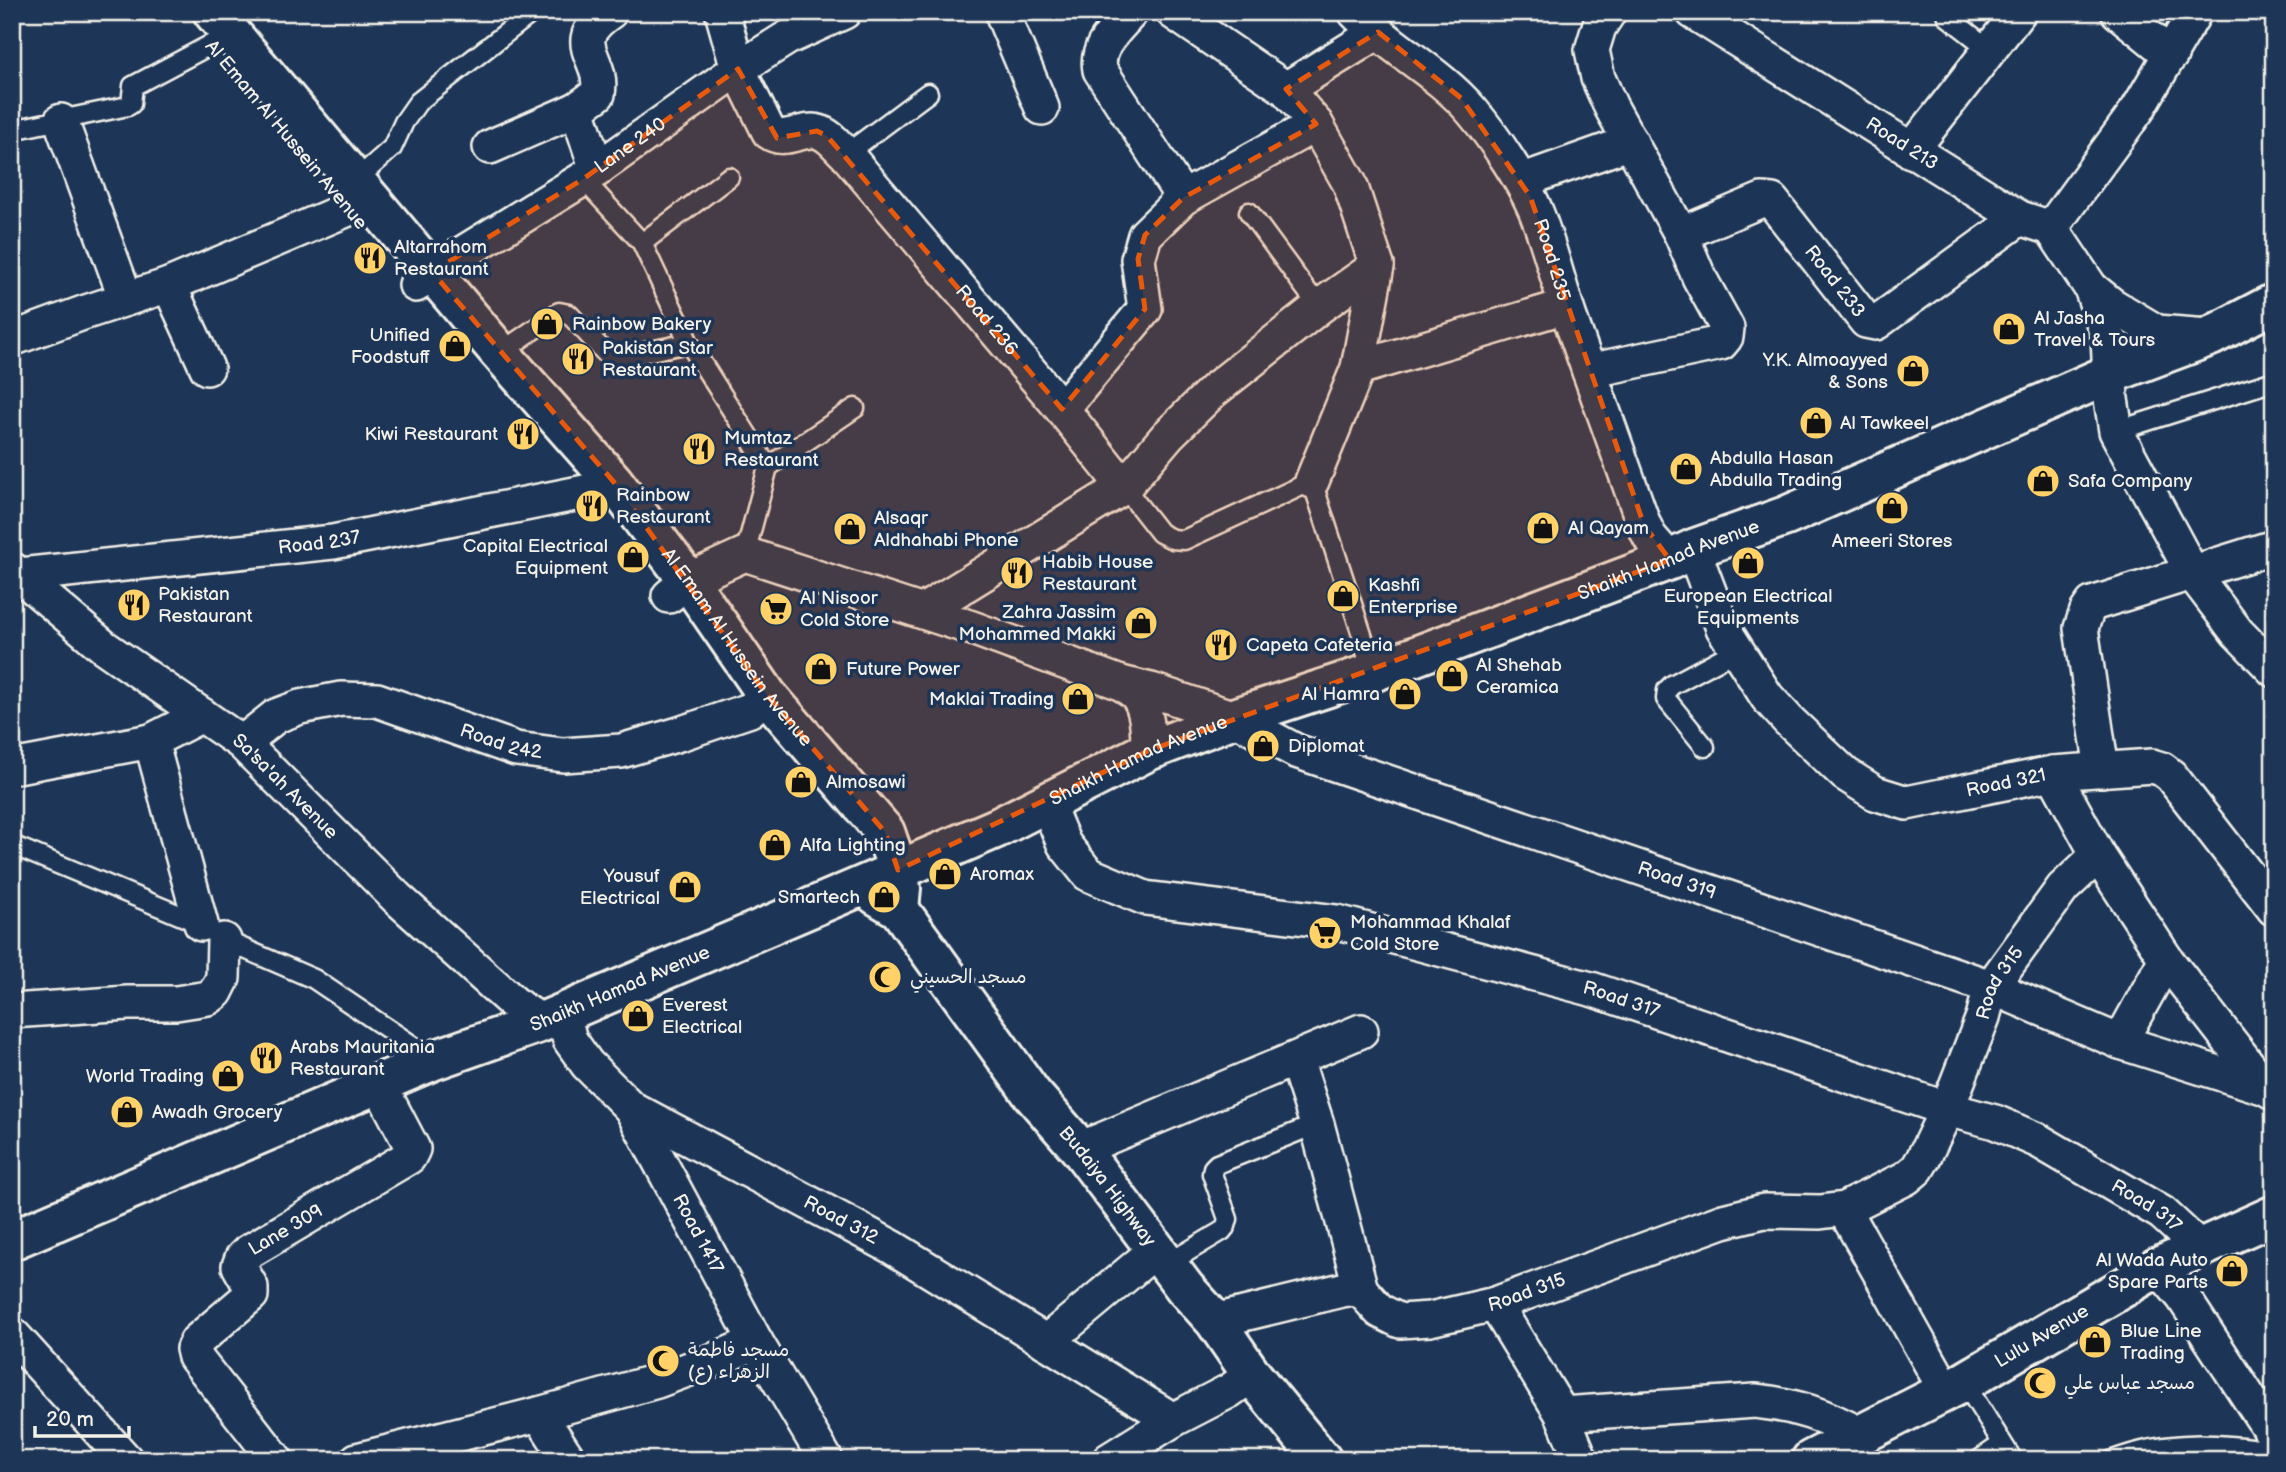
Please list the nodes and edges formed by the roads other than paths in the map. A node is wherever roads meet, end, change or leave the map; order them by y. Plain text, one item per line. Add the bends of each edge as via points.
1 (185, 12) edge
2 (722, 12) edge
3 (844, 12) edge
4 (1131, 12) edge
5 (1609, 12) edge
6 (1693, 12) edge
7 (1947, 12) edge
8 (2019, 12) edge
9 (2118, 12) edge
10 (2195, 12) edge
11 (607, 13) edge
12 (1003, 14) edge
13 (529, 15) dead end
14 (1185, 15) edge
15 (1367, 22) edge
16 (228, 45) edge
17 (1989, 49) junction
18 (2171, 55) junction
19 (738, 69) junction
20 (1286, 89) junction
21 (928, 93) dead end
22 (1042, 108) dead end
23 (577, 109) junction
24 (61, 121) junction
25 (1316, 124) junction
26 (12, 130) edge
27 (1630, 142) junction
28 (490, 147) dead end
29 (1910, 150) junction
30 (846, 154) junction
31 (590, 174) junction
32 (729, 177) dead end
33 (1521, 181) junction
34 (1183, 198) junction
35 (360, 205) junction
36 (1249, 212) dead end
37 (2036, 223) junction
38 (1681, 234) junction
39 (642, 243) junction
40 (1377, 266) junction
41 (424, 279) junction
42 (169, 285) junction
43 (2091, 288) junction
44 (126, 299) junction
45 (2274, 303) edge
46 (1566, 306) junction
47 (1319, 307) junction
48 (2211, 336) junction
49 (12, 339) edge
50 (689, 343) junction
51 (500, 353) junction
52 (207, 368) dead end
53 (1359, 369) junction
54 (1589, 371) junction
55 (2110, 374) junction
56 (2274, 381) edge
57 (855, 408) dead end
58 (1062, 409) junction
59 (2116, 431) junction
60 (768, 467) junction
61 (1312, 481) junction
62 (601, 486) junction
63 (1124, 487) junction
64 (2274, 547) edge
65 (745, 554) junction
66 (1681, 554) junction
67 (16, 572) edge
68 (2193, 574) junction
69 (678, 588) junction
70 (923, 611) junction
71 (1737, 650) junction
72 (2274, 670) edge
73 (1366, 675) junction
74 (1121, 683) junction
75 (758, 702) junction
76 (202, 715) junction
77 (1234, 718) junction
78 (151, 741) junction
79 (242, 743) junction
80 (1705, 747) dead end
81 (1148, 751) junction
82 (12, 767) edge
83 (2102, 770) junction
84 (2053, 774) junction
85 (1046, 801) junction
86 (12, 845) edge
87 (2098, 855) junction
88 (898, 870) junction
89 (864, 885) junction
90 (898, 909) junction
91 (2274, 909) edge
92 (213, 932) junction
93 (2166, 958) junction
94 (1991, 987) junction
95 (12, 1011) edge
96 (553, 1018) junction
97 (1361, 1031) dead end
98 (2120, 1042) junction
99 (1296, 1059) junction
100 (434, 1060) junction
101 (380, 1084) junction
102 (2270, 1090) edge
103 (631, 1108) junction
104 (1947, 1109) junction
105 (1317, 1124) junction
106 (1080, 1149) junction
107 (1843, 1209) junction
108 (2274, 1215) edge
109 (12, 1240) edge
110 (2200, 1248) junction
111 (1161, 1257) junction
112 (2158, 1267) junction
113 (1361, 1290) junction
114 (1495, 1304) junction
115 (1214, 1321) junction
116 (12, 1334) edge
117 (756, 1342) junction
118 (1046, 1342) junction
119 (1252, 1375) junction
120 (1955, 1386) junction
121 (539, 1413) junction
122 (1562, 1414) junction
123 (1173, 1420) junction
124 (1860, 1434) junction
125 (2274, 1436) edge
126 (2002, 1444) junction
127 (2274, 1451) edge
128 (126, 1460) edge
129 (276, 1460) edge
130 (357, 1460) edge
131 (569, 1460) edge
132 (826, 1460) edge
133 (1109, 1460) edge
134 (1322, 1460) edge
135 (1581, 1460) edge
136 (1811, 1460) edge
137 (1979, 1460) edge
138 (2013, 1460) edge
139 (2113, 1460) edge

1 - 16 street, Al Emam Al Hussein Avenue
2 - 19 street, Road 236
3 - 19 street, Lane 240 via 787,38
4 - 34 street via 1100,50 1100,70
5 - 27 street via 1592,50 1598,78
6 - 29 street, Road 213
7 - 17 lane
8 - 17 street
9 - 18 street
10 - 18 street
11 - 23 street via 592,27 587,40 600,85 598,94
12 - 22 street
13 - 35 lane via 418,102
14 - 20 street
15 - 20 street
15 - 33 street, Road 235 via 1461,98
16 - 24 lane via 133,86 128,106
16 - 35 street, Al Emam Al Hussein Avenue
17 - 29 street
18 - 37 street via 2138,109
19 - 30 street, Road 236 via 769,132 779,137 817,131
19 - 31 street, Lane 240
20 - 25 street
21 - 30 lane
23 - 28 street
23 - 31 street
24 - 26 lane
24 - 44 street
25 - 34 street
25 - 40 street via 1350,184
27 - 33 street
27 - 38 street
29 - 37 street, Road 213
30 - 58 street, Road 236
31 - 39 lane
31 - 41 street, Lane 240
32 - 39 lane
33 - 46 street, Road 235 via 1537,213
34 - 58 street via 1145,235 1138,259 1145,309
35 - 41 street, Al Emam Al Hussein Avenue
35 - 42 street
36 - 47 lane
37 - 38 street, Road 233 via 1872,324 1772,201 1762,200
37 - 43 street, Road 213
38 - 54 street via 1727,328 1726,337 1721,343
39 - 50 lane
40 - 47 street
40 - 53 street
41 - 51 street, Al Emam Al Hussein Avenue
41 - 62 street, Al Emam Al Hussein Avenue
42 - 44 street
42 - 52 street
43 - 48 street, Road 213 via 2157,332
43 - 55 street, Road 213 via 2108,337
44 - 49 street
45 - 48 street, Shaikh Hamad Avenue
46 - 53 street
46 - 54 street, Road 235
47 - 63 street via 1213,391
48 - 55 street, Shaikh Hamad Avenue
50 - 51 lane via 611,359 569,314 559,312
50 - 60 lane
51 - 62 street, Al Emam Al Hussein Avenue
53 - 61 street
54 - 66 street, Road 235 via 1650,537
55 - 59 street, Road 213
55 - 66 street, Shaikh Hamad Avenue via 1787,516
56 - 59 lane
57 - 60 lane
58 - 63 street, Road 236
59 - 68 street
60 - 65 lane
61 - 63 lane via 1184,540 1160,533
61 - 73 lane via 1364,641
62 - 67 street, Road 237 via 332,542
62 - 69 street, Al Emam Al Hussein Avenue
63 - 70 street
64 - 68 street
65 - 69 street
65 - 70 street
66 - 71 street, Road 321
66 - 73 street, Shaikh Hamad Avenue
67 - 76 street, Sa'sa'ah Avenue via 104,647
68 - 72 street via 2237,632
68 - 83 street via 2092,604 2087,611 2081,628
69 - 75 street, Al Emam Al Hussein Avenue
70 - 74 street
71 - 80 lane via 1667,690 1666,699
71 - 84 street, Road 321 via 1788,720 1845,774 1875,793 1907,803
73 - 77 street, Shaikh Hamad Avenue
74 - 77 street
74 - 81 street via 1136,694 1144,712
75 - 79 street, Road 242 via 679,734 621,751 563,755 516,749 377,700 341,699 300,706 276,716
75 - 88 street, Al Emam Al Hussein Avenue via 885,832
75 - 89 street, Al Emam Al Hussein Avenue via 850,823 865,852
76 - 78 street
76 - 79 street, Sa'sa'ah Avenue
77 - 81 street, Shaikh Hamad Avenue
77 - 94 street, Road 319 via 1296,751
78 - 82 street
78 - 92 street
79 - 96 street, Sa'sa'ah Avenue via 397,898 516,1005
81 - 85 street, Shaikh Hamad Avenue
83 - 84 street, Road 321
83 - 91 street, Road 321 via 2152,766 2171,776
84 - 87 street, Road 319
85 - 88 street, Shaikh Hamad Avenue
85 - 104 street, Road 317 via 1064,844 1088,874 1145,898 1337,922 1591,989
86 - 92 lane
87 - 93 street, Road 319
87 - 94 street, Road 315 via 2063,888
88 - 89 street, Shaikh Hamad Avenue
88 - 90 street
89 - 90 street, Budaiya Highway
89 - 96 street, Shaikh Hamad Avenue
90 - 106 street, Budaiya Highway via 1032,1094
92 - 95 street via 223,978 208,998
92 - 100 lane via 314,979
93 - 98 street
93 - 102 street, Road 319
94 - 98 street, Road 319
94 - 104 street, Road 315
96 - 100 street, Shaikh Hamad Avenue
96 - 103 street, Road 1417 via 587,1064
97 - 99 street
98 - 102 street, Road 319
99 - 105 street
99 - 106 street
100 - 101 street, Shaikh Hamad Avenue
101 - 109 street, Shaikh Hamad Avenue
101 - 129 street, Lane 309 via 412,1153 248,1252 239,1266 251,1295 193,1349
103 - 117 street, Road 1417
103 - 118 street, Road 312 via 892,1247
104 - 107 street, Road 315 via 1917,1169
104 - 110 street, Road 317 via 2039,1141 2162,1213
105 - 111 lane via 1217,1164 1212,1174 1228,1219 1226,1226
105 - 113 street
106 - 111 street, Budaiya Highway
107 - 114 street, Road 315 via 1764,1211 1723,1221
107 - 120 street
108 - 110 street, Lulu Avenue
110 - 112 street, Lulu Avenue
111 - 115 street, Budaiya Highway
111 - 118 street
112 - 120 street, Lulu Avenue
112 - 125 street via 2183,1297
113 - 114 street, Road 315 via 1380,1311 1400,1321
113 - 115 street via 1346,1289
114 - 122 street
115 - 119 street, Budaiya Highway
116 - 128 street
117 - 121 street via 657,1381
117 - 132 street, Road 1417
118 - 123 street, Road 312
119 - 123 street
119 - 134 street, Budaiya Highway
120 - 124 street, Lulu Avenue
120 - 126 lane
121 - 130 street
121 - 131 street
122 - 124 street via 1755,1401 1810,1410
122 - 135 street
123 - 133 street
124 - 136 street, Lulu Avenue
126 - 137 lane
126 - 138 lane
127 - 139 lane via 2206,1443 2129,1453

